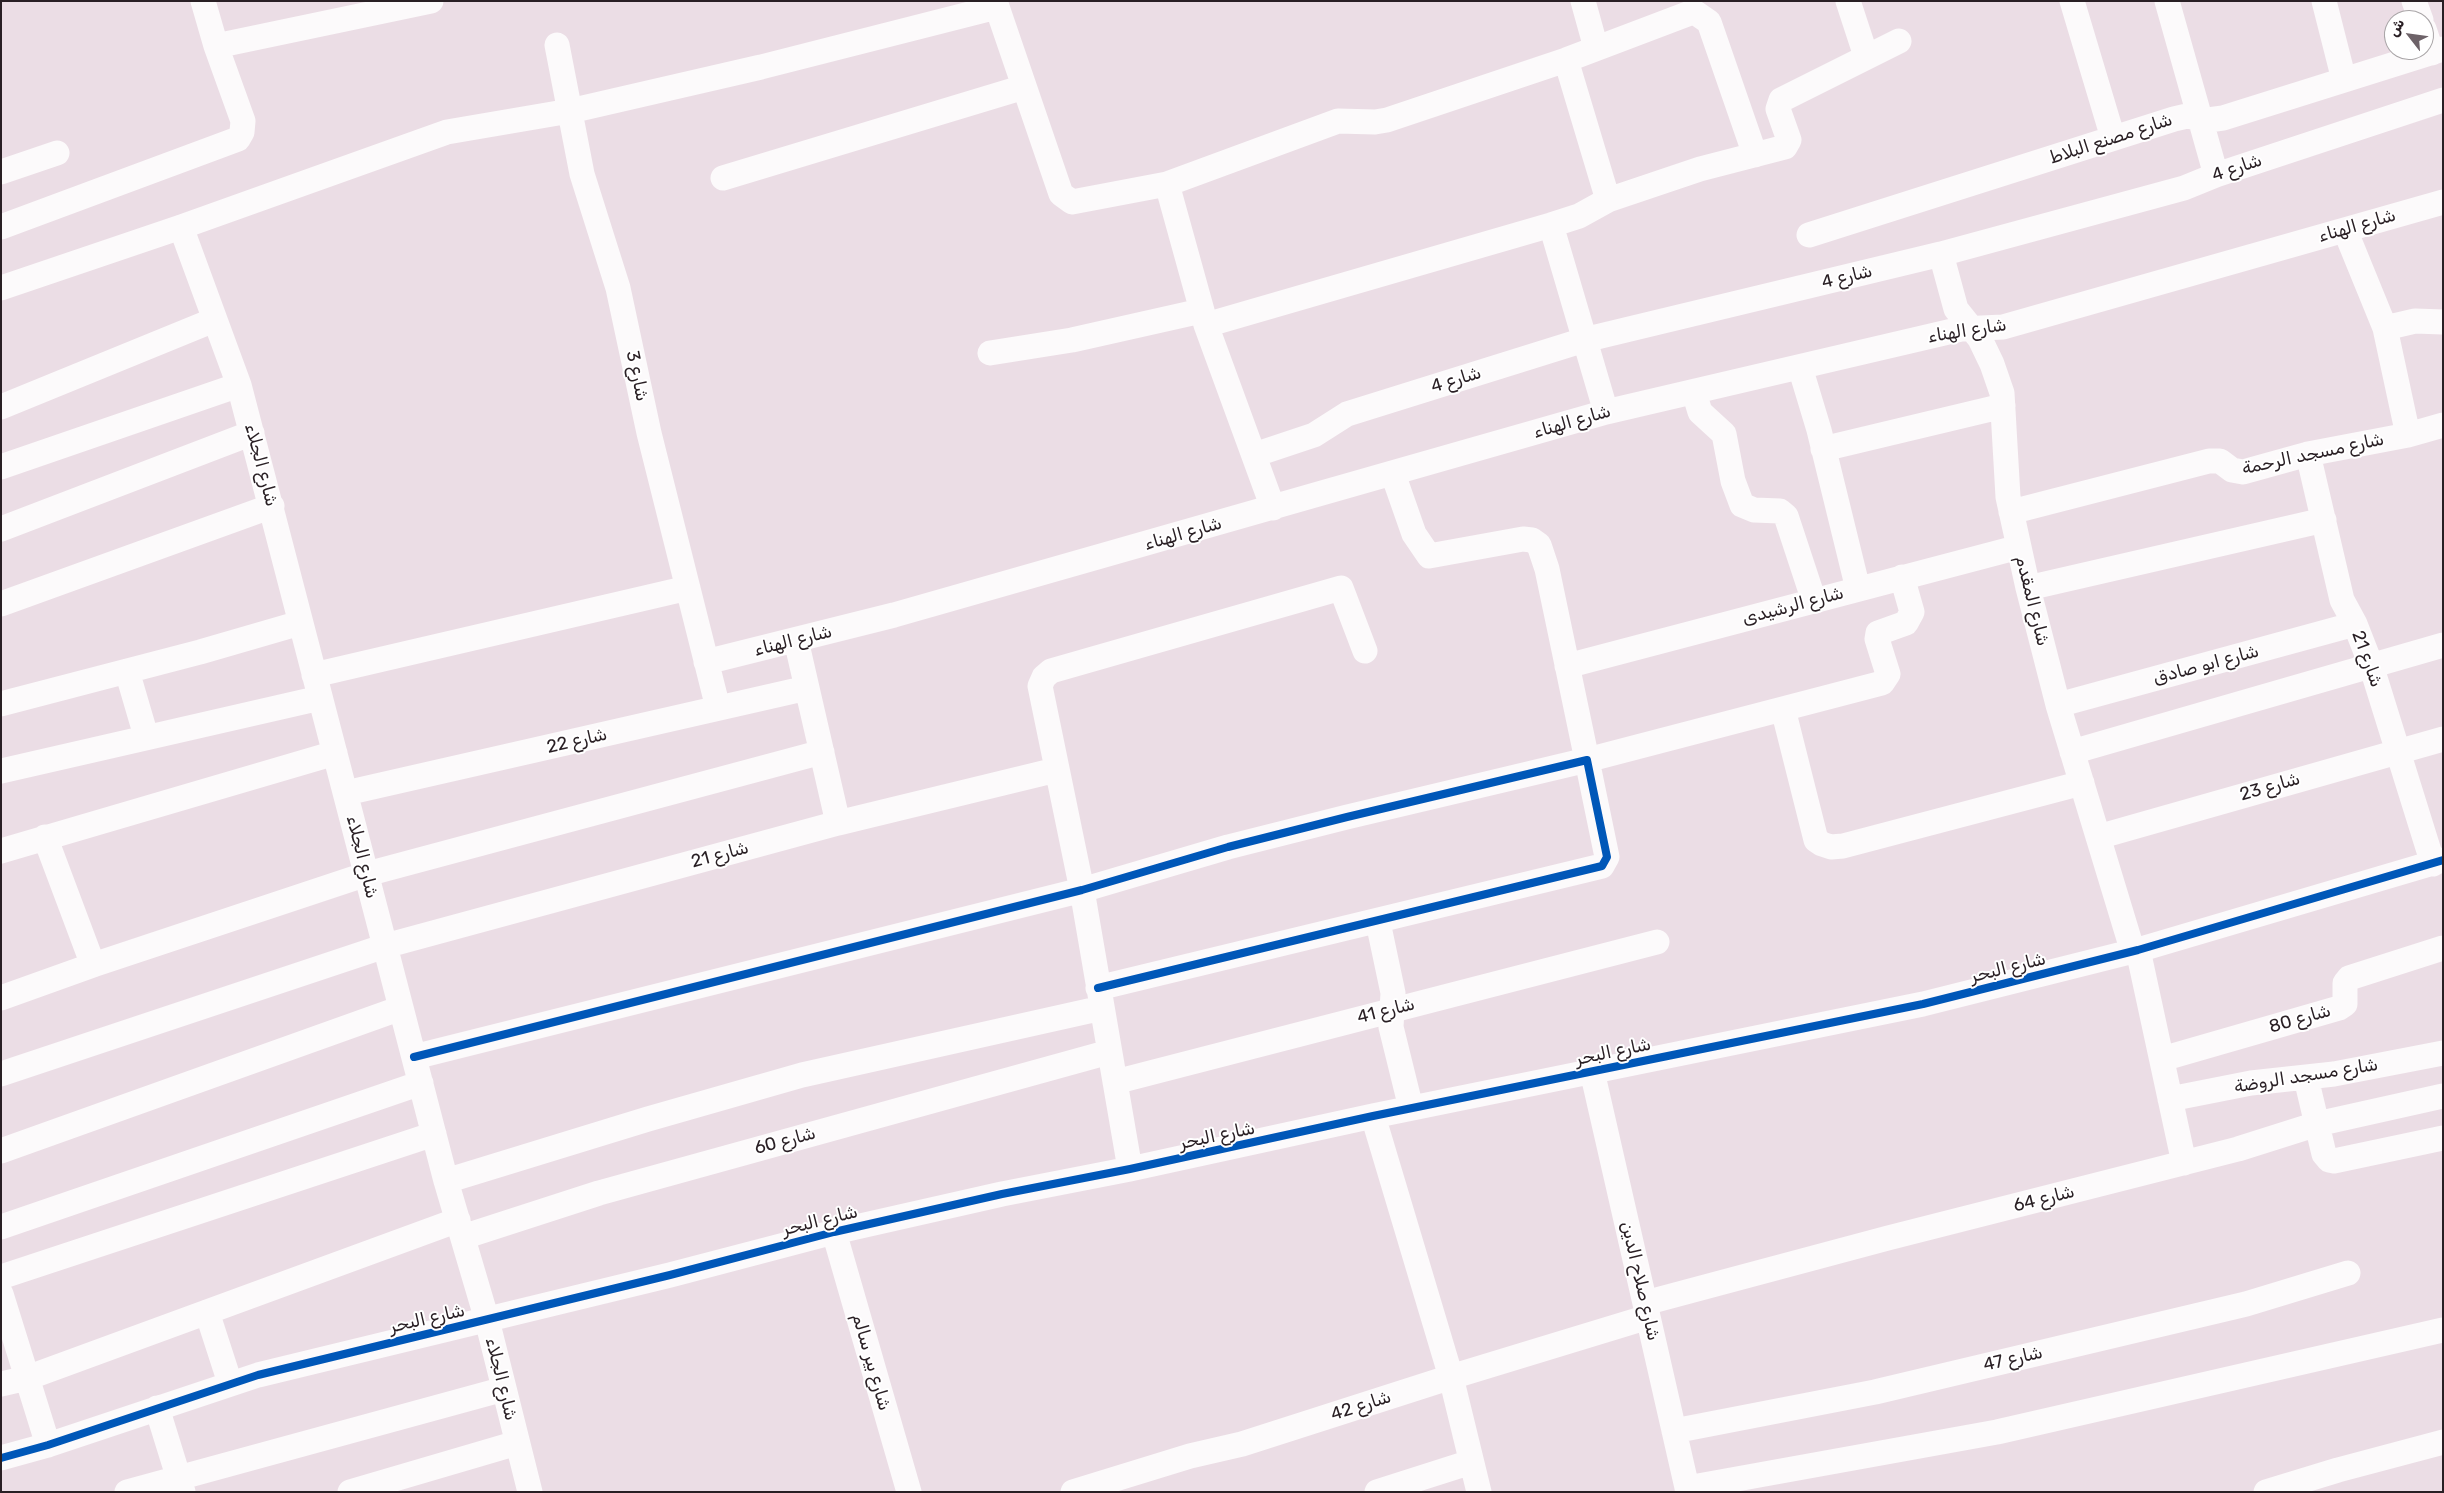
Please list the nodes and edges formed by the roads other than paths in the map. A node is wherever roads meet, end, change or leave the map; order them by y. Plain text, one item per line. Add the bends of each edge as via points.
1 (203, 1) edge
2 (431, 1) edge
3 (1583, 1) edge
4 (1848, 1) edge
5 (2072, 1) edge
6 (2167, 1) edge
7 (2324, 1) edge
8 (996, 4) edge
9 (1898, 41) dead end
10 (557, 45) dead end
11 (216, 46) junction
12 (1596, 48) junction
13 (2438, 51) edge
14 (1866, 56) junction
15 (1566, 60) junction
16 (2344, 80) junction
17 (1024, 87) junction
18 (2443, 100) edge
19 (570, 111) junction
20 (2200, 119) junction
21 (2114, 138) junction
22 (57, 153) dead end
23 (1755, 155) junction
24 (1, 172) edge
25 (2216, 175) junction
26 (723, 178) dead end
27 (1167, 184) junction
28 (1608, 200) junction
29 (2443, 202) edge
30 (1551, 225) junction
31 (1, 226) edge
32 (182, 227) junction
33 (2345, 230) junction
34 (1809, 235) dead end
35 (1941, 254) junction
36 (1, 288) edge
37 (1204, 318) junction
38 (214, 320) junction
39 (2443, 322) edge
40 (1971, 328) junction
41 (2385, 328) junction
42 (1584, 340) junction
43 (990, 353) dead end
44 (1800, 367) junction
45 (239, 385) junction
46 (1694, 392) junction
47 (2003, 406) junction
48 (1, 407) edge
49 (1606, 412) junction
50 (2443, 426) edge
51 (252, 433) junction
52 (2408, 435) junction
53 (1822, 449) junction
54 (2308, 454) junction
55 (1254, 455) junction
56 (1, 467) edge
57 (1394, 474) junction
58 (272, 506) junction
59 (1273, 508) junction
60 (2011, 512) junction
61 (2324, 520) junction
62 (1, 529) edge
63 (2019, 547) junction
64 (1902, 577) junction
65 (688, 588) junction
66 (2028, 588) junction
67 (1858, 589) junction
68 (1814, 601) junction
69 (1, 604) edge
70 (300, 623) junction
71 (2355, 624) junction
72 (796, 640) junction
73 (2443, 645) edge
74 (1365, 651) dead end
75 (706, 662) junction
76 (2371, 665) junction
77 (1567, 666) junction
78 (127, 671) junction
79 (317, 686) junction
80 (807, 688) junction
81 (1, 704) edge
82 (2058, 705) junction
83 (718, 708) junction
84 (1783, 709) junction
85 (146, 736) junction
86 (2443, 739) edge
87 (2397, 751) junction
88 (822, 752) junction
89 (2072, 752) junction
90 (335, 753) junction
91 (1587, 760) junction
92 (1056, 770) junction
93 (1, 771) edge
94 (2082, 783) junction
95 (346, 793) junction
96 (838, 822) junction
97 (45, 837) junction
98 (2098, 837) junction
99 (1, 851) edge
100 (2438, 862) edge
101 (367, 874) junction
102 (1082, 890) junction
103 (1378, 922) junction
104 (1657, 942) dead end
105 (384, 946) junction
106 (2443, 948) edge
107 (2136, 951) junction
108 (93, 965) junction
109 (1, 998) edge
110 (1100, 998) junction
111 (401, 1008) junction
112 (1392, 1009) junction
113 (1110, 1052) junction
114 (2443, 1053) edge
115 (414, 1057) junction
116 (2162, 1059) junction
117 (1592, 1071) junction
118 (1, 1074) edge
119 (2306, 1078) junction
120 (1115, 1082) junction
121 (421, 1084) junction
122 (2443, 1096) edge
123 (2170, 1099) junction
124 (1412, 1108) junction
125 (1373, 1116) junction
126 (2316, 1124) junction
127 (434, 1134) junction
128 (2443, 1138) edge
129 (1, 1151) edge
130 (2184, 1163) junction
131 (1130, 1169) junction
132 (446, 1181) junction
133 (1, 1227) edge
134 (460, 1229) junction
135 (834, 1232) junction
136 (2348, 1273) dead end
137 (1, 1277) edge
138 (1, 1294) edge
139 (1647, 1310) junction
140 (207, 1312) junction
141 (487, 1320) junction
142 (2443, 1330) edge
143 (1451, 1377) junction
144 (27, 1378) junction
145 (230, 1383) junction
146 (1, 1384) edge
147 (504, 1388) junction
148 (157, 1408) junction
149 (1674, 1431) junction
150 (2443, 1442) edge
151 (517, 1443) junction
152 (48, 1445) junction
153 (1, 1458) edge
154 (1471, 1462) junction
155 (180, 1484) edge
156 (2304, 1486) edge
157 (377, 1488) edge
158 (1688, 1490) edge
159 (527, 1491) edge
160 (127, 1492) edge
161 (350, 1492) edge
162 (909, 1492) edge
163 (1073, 1492) edge
164 (1377, 1492) edge
165 (1479, 1492) edge
166 (2266, 1492) edge

1 - 11 street
2 - 11 street
3 - 12 street
4 - 14 street
5 - 21 street
6 - 20 street
7 - 16 street
8 - 17 street
8 - 19 street via 761,68
9 - 14 street
10 - 19 street, شارع 3
11 - 31 street via 243,121 238,139
12 - 15 street
12 - 23 street via 1690,13 1704,16 1709,22
13 - 16 street, شارع مصنع البلاط
14 - 23 street via 1781,100 1778,109 1789,142 1780,149
15 - 27 street via 1387,120 1338,121
15 - 28 street
16 - 20 street, شارع مصنع البلاط via 2223,118
17 - 26 street
17 - 27 street via 1061,194 1068,200 1079,201
18 - 25 street, شارع 4
19 - 32 street via 447,132
19 - 65 street, شارع 3 via 582,174 624,310 649,433
20 - 21 street, شارع مصنع البلاط via 2181,117
20 - 25 street
21 - 34 street, شارع مصنع البلاط
22 - 24 street
23 - 28 street via 1700,169
25 - 35 street, شارع 4 via 2184,188
27 - 37 street
28 - 30 street via 1579,216
29 - 33 street, شارع الهناء
30 - 37 street
30 - 42 street
32 - 36 street
32 - 38 street, شارع الجلاء
33 - 40 street, شارع الهناء via 2003,327
33 - 41 street
35 - 40 street, شارع المقدم via 1956,309
35 - 42 street, شارع 4
37 - 43 street
37 - 55 street
38 - 45 street, شارع الجلاء
38 - 48 street
39 - 41 street via 2415,321
40 - 44 street, شارع الهناء
40 - 47 street, شارع المقدم via 1992,364
41 - 52 street
42 - 49 street
42 - 55 street, شارع 4 via 1347,414 1314,435
44 - 46 street, شارع الهناء
44 - 53 street
45 - 51 street, شارع الجلاء
45 - 56 street
46 - 49 street, شارع الهناء
46 - 68 street via 1700,412 1724,434 1733,481 1742,505 1754,510 1780,511 1786,516
47 - 53 street
47 - 60 street, شارع المقدم via 2006,480
49 - 57 street, شارع الهناء
50 - 52 street, شارع مسجد الرحمة
51 - 58 street, شارع الجلاء
51 - 62 street
52 - 54 street, شارع مسجد الرحمة
53 - 67 street
54 - 60 street, شارع مسجد الرحمة via 2243,472 2232,470 2220,461 2210,461
54 - 61 street, شارع 21
55 - 59 street
57 - 59 street, شارع الهناء
57 - 77 street via 1414,534 1429,556 1523,539 1539,545
58 - 69 street
58 - 70 street, شارع الجلاء
59 - 72 street, شارع الهناء
60 - 63 street, شارع المقدم
61 - 66 street
61 - 71 street, شارع 21 via 2342,600
63 - 64 street, شارع الرشيدى
63 - 66 street, شارع المقدم
64 - 67 street, شارع الرشيدى
64 - 84 street via 1911,605 1910,618 1906,624 1880,631 1877,636 1886,679 1877,686
65 - 75 street, شارع 3
65 - 79 street
66 - 82 street, شارع المقدم
67 - 68 street, شارع الرشيدى
68 - 77 street, شارع الرشيدى
70 - 78 street
70 - 79 street, شارع الجلاء
71 - 76 street, شارع 21
71 - 82 street, شارع ابو صادق
72 - 75 street, شارع الهناء
72 - 80 street
73 - 76 street
74 - 92 street via 1341,588 1051,671 1040,686
75 - 83 street, شارع 3
76 - 87 street, شارع 21
76 - 89 street
77 - 91 street
78 - 81 street
78 - 85 street
79 - 85 street
79 - 90 street, شارع الجلاء
80 - 83 street, شارع 22
80 - 88 street
82 - 89 street, شارع المقدم
83 - 95 street, شارع 22
84 - 91 street
84 - 94 street via 1816,840 1831,847
85 - 93 street
86 - 87 street, شارع 23
87 - 98 street, شارع 23
87 - 100 street, شارع 21
88 - 96 street
88 - 101 street
89 - 94 street, شارع المقدم
90 - 95 street, شارع الجلاء
90 - 97 street
91 - 102 street via 1320,824
91 - 103 street via 1607,857 1602,866
92 - 96 street, شارع 21
92 - 102 street
94 - 98 street, شارع المقدم
95 - 101 street, شارع الجلاء
96 - 105 street, شارع 21
97 - 99 street
97 - 108 street
98 - 107 street, شارع المقدم
100 - 107 street, شارع البحر
101 - 105 street, شارع الجلاء
101 - 108 street
102 - 110 street
102 - 115 street
103 - 110 street
103 - 112 street via 1393,993
104 - 112 street, شارع 41
105 - 111 street, شارع الجلاء
105 - 118 street, شارع 21
106 - 116 street, شارع 80 via 2349,978 2345,983 2345,1004 2339,1008
107 - 116 street, شارع المقدم
107 - 117 street, شارع البحر via 1923,1004
108 - 109 street
110 - 113 street
110 - 132 street via 802,1075
111 - 115 street, شارع الجلاء
111 - 129 street
112 - 120 street, شارع 41
112 - 124 street via 1391,1027
113 - 120 street
113 - 134 street, شارع 60
114 - 119 street, شارع مسجد الروضة
115 - 121 street, شارع الجلاء
116 - 123 street, شارع المقدم
117 - 124 street, شارع البحر
117 - 139 street, شارع صلاح الدين
119 - 123 street, شارع مسجد الروضة via 2252,1083
119 - 126 street
120 - 131 street
121 - 127 street, شارع الجلاء
121 - 133 street
122 - 126 street, شارع 64
123 - 130 street, شارع المقدم
124 - 125 street, شارع البحر
125 - 131 street, شارع البحر
125 - 143 street
126 - 128 street via 2324,1154 2334,1161
126 - 130 street, شارع 64
127 - 132 street, شارع الجلاء
127 - 137 street
130 - 139 street, شارع 64 via 1888,1238
131 - 135 street, شارع البحر
132 - 134 street, شارع الجلاء
134 - 140 street, شارع 60
134 - 141 street, شارع الجلاء
135 - 141 street, شارع البحر
135 - 162 street, شارع بير سالم
136 - 149 street, شارع 47 via 2246,1304 1875,1392
138 - 144 street
139 - 143 street, شارع 42
139 - 149 street, شارع صلاح الدين
140 - 144 street, شارع 60
140 - 145 street
141 - 145 street, شارع البحر
141 - 147 street, شارع الجلاء
142 - 158 street via 1997,1432
143 - 154 street
143 - 163 street, شارع 42 via 1242,1444 1190,1456
144 - 146 street, شارع 60
144 - 152 street
145 - 148 street, شارع البحر
147 - 151 street, شارع الجلاء
147 - 155 street
148 - 152 street, شارع البحر
148 - 155 street
149 - 158 street, شارع صلاح الدين
150 - 156 street
151 - 157 street
151 - 159 street, شارع الجلاء
152 - 153 street, شارع البحر
154 - 164 street
154 - 165 street
155 - 160 street
156 - 166 street
157 - 161 street

